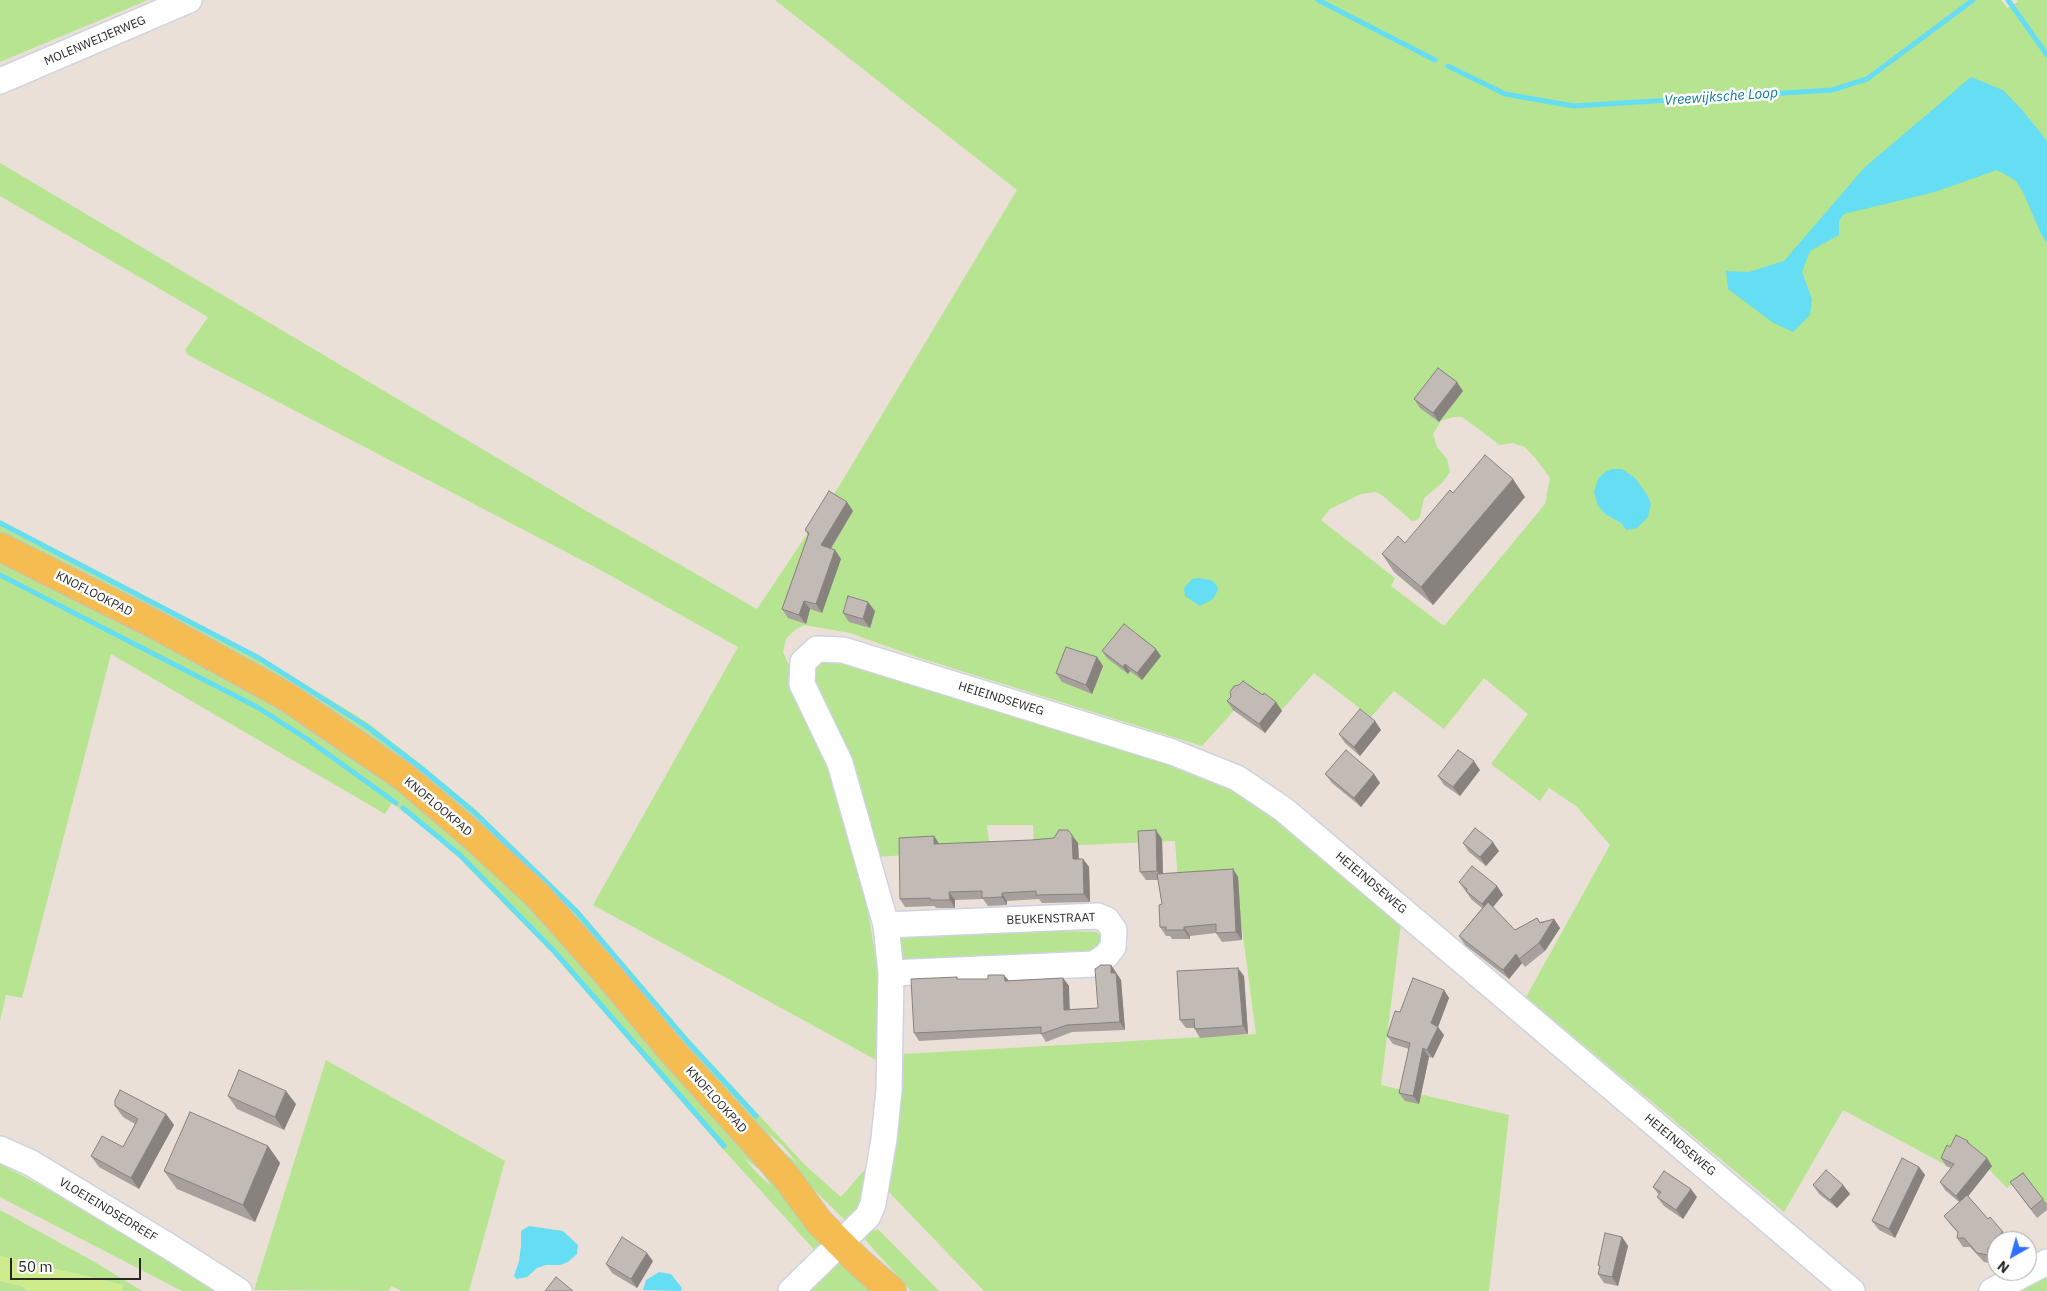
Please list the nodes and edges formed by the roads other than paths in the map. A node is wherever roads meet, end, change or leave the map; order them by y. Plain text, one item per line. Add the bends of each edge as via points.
1 (189, 0) edge
2 (0, 82) edge
3 (0, 547) edge
4 (886, 925) junction
5 (891, 973) junction
6 (0, 1149) edge
7 (846, 1238) junction
8 (2047, 1262) edge
9 (239, 1291) edge
10 (791, 1291) edge
11 (892, 1291) edge
12 (899, 1291) edge
13 (1852, 1291) edge
14 (1992, 1291) edge

1 - 2 street, MOLENWEIJERWEG
3 - 7 main road, KNOFLOOKPAD via 158,626 279,692 404,778 537,895 787,1178 819,1222
4 - 5 street
4 - 5 street, BEUKENSTRAAT via 1098,916 1107,920 1114,930 1112,947 1094,964
4 - 13 street, HEIEINDSEWEG via 840,763 802,684 803,662 817,649 843,650 1172,752 1237,778 1283,809
5 - 7 street via 889,1090 874,1204 868,1216
6 - 9 street, VLOEIEINDSEDREEF via 31,1163
7 - 10 street
7 - 11 main road, KNOFLOOKPAD via 859,1262
7 - 12 main road, KNOFLOOKPAD
8 - 14 street

